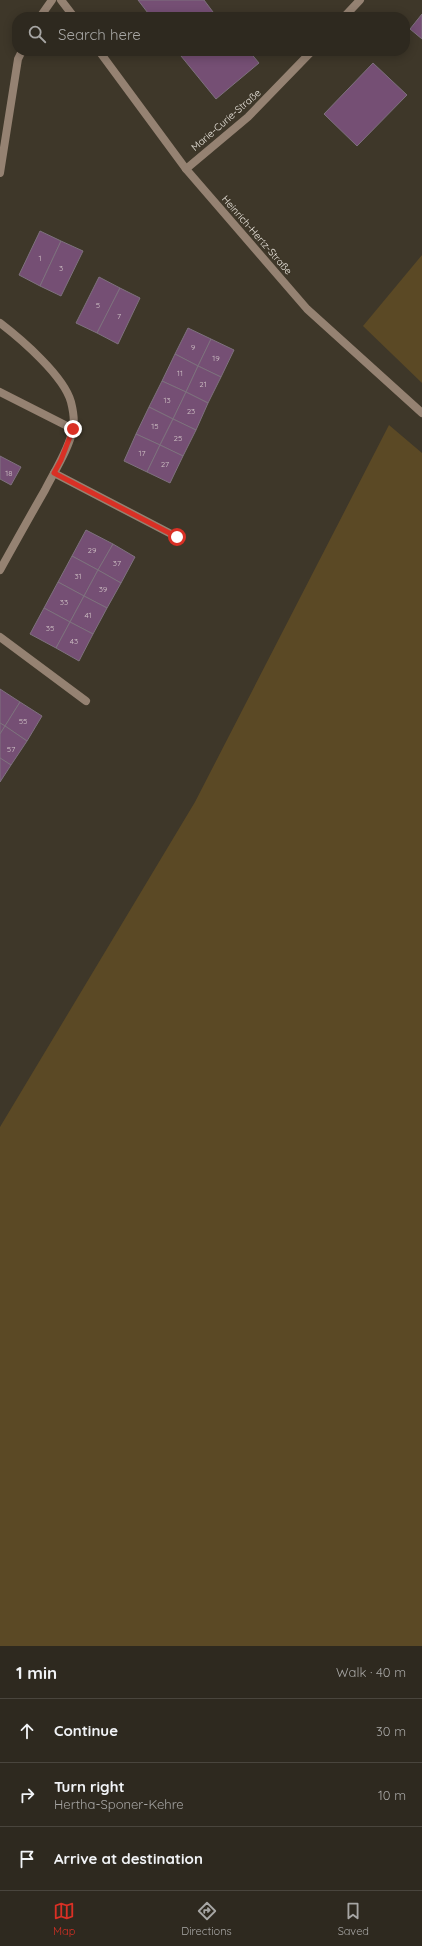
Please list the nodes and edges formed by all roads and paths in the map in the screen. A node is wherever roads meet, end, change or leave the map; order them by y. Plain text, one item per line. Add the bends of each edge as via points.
1 (52, 0) edge
2 (61, 0) edge
3 (360, 0) edge
4 (44, 12) edge
5 (70, 12) edge
6 (349, 12) edge
7 (20, 56) edge
8 (103, 56) edge
9 (307, 56) edge
10 (186, 169) junction
11 (0, 173) edge
12 (0, 323) edge
13 (0, 392) edge
14 (422, 413) edge
15 (73, 429) junction
16 (54, 473) junction
17 (177, 537) dead end
18 (0, 570) edge
19 (0, 637) edge
20 (86, 702) dead end

1 - 4 street
2 - 5 street
3 - 6 street
7 - 11 street
8 - 10 street, Heinrich-Hertz-Straße
9 - 10 street, Marie-Curie-Straße via 248,117
10 - 14 street, Heinrich-Hertz-Straße via 307,309
12 - 15 street via 36,354 60,381 70,400 74,415
13 - 15 street
15 - 16 street
16 - 17 street
16 - 18 street
19 - 20 street

